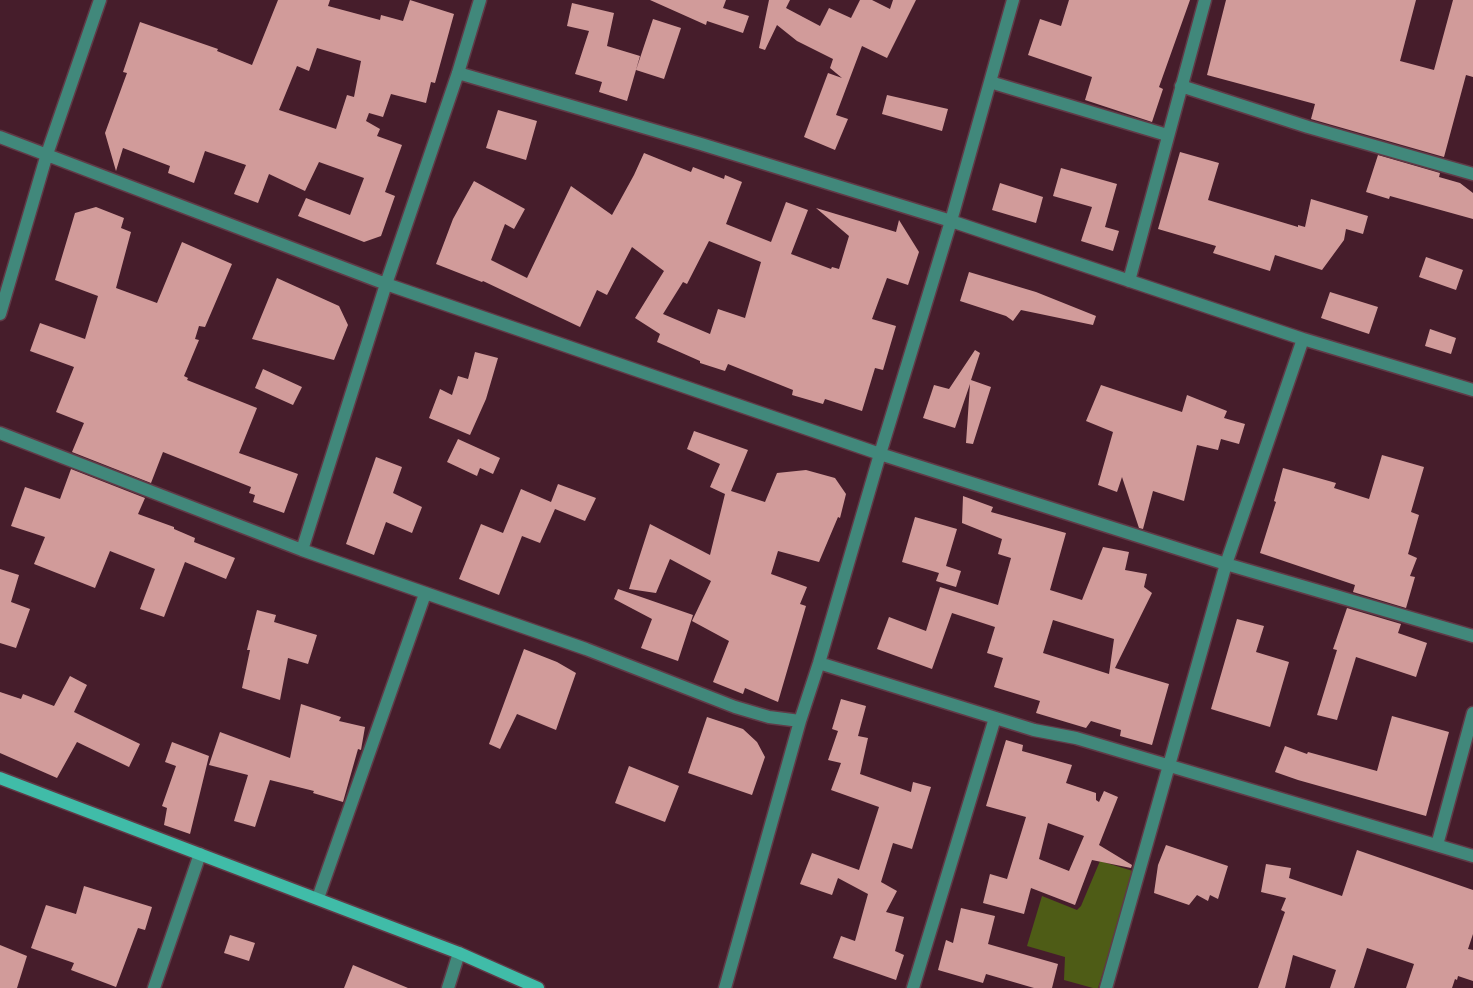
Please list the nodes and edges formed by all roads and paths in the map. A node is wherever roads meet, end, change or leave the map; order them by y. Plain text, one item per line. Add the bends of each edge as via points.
1 (100, 0) edge
2 (480, 0) edge
3 (1012, 0) edge
4 (1205, 0) edge
5 (458, 73) junction
6 (990, 82) junction
7 (1181, 86) junction
8 (1167, 135) junction
9 (0, 137) edge
10 (47, 154) junction
11 (1473, 174) edge
12 (951, 221) junction
13 (1129, 281) junction
14 (386, 284) junction
15 (0, 314) edge
16 (1303, 339) junction
17 (1473, 390) edge
18 (0, 433) edge
19 (880, 453) junction
20 (303, 550) junction
21 (1226, 564) junction
22 (425, 594) junction
23 (1473, 636) edge
24 (819, 663) junction
25 (1473, 713) edge
26 (995, 718) junction
27 (800, 721) junction
28 (1168, 766) junction
29 (0, 778) edge
30 (1437, 845) junction
31 (200, 854) junction
32 (1473, 856) edge
33 (318, 898) junction
34 (459, 953) junction
35 (154, 988) edge
36 (448, 988) edge
37 (538, 988) edge
38 (725, 988) edge
39 (914, 988) edge
40 (1106, 988) edge

1 - 10 street
2 - 5 street
3 - 6 street
4 - 7 street
5 - 12 street
5 - 14 street
6 - 8 street
6 - 12 street
7 - 8 street
7 - 11 street
8 - 13 street
9 - 10 street
10 - 14 street
10 - 15 street
12 - 13 street
12 - 19 street
13 - 16 street
14 - 19 street
14 - 20 street
16 - 17 street
16 - 21 street
18 - 20 street
19 - 21 street
19 - 24 street
20 - 22 street
21 - 23 street
21 - 28 street
22 - 27 street via 586,649 735,707
22 - 33 street
24 - 26 street
24 - 27 street
25 - 30 street
26 - 28 street
26 - 39 street
27 - 38 street
28 - 30 street
28 - 40 street
29 - 31 street
30 - 32 street
31 - 33 street
31 - 35 street
33 - 34 street
34 - 36 street
34 - 37 street

